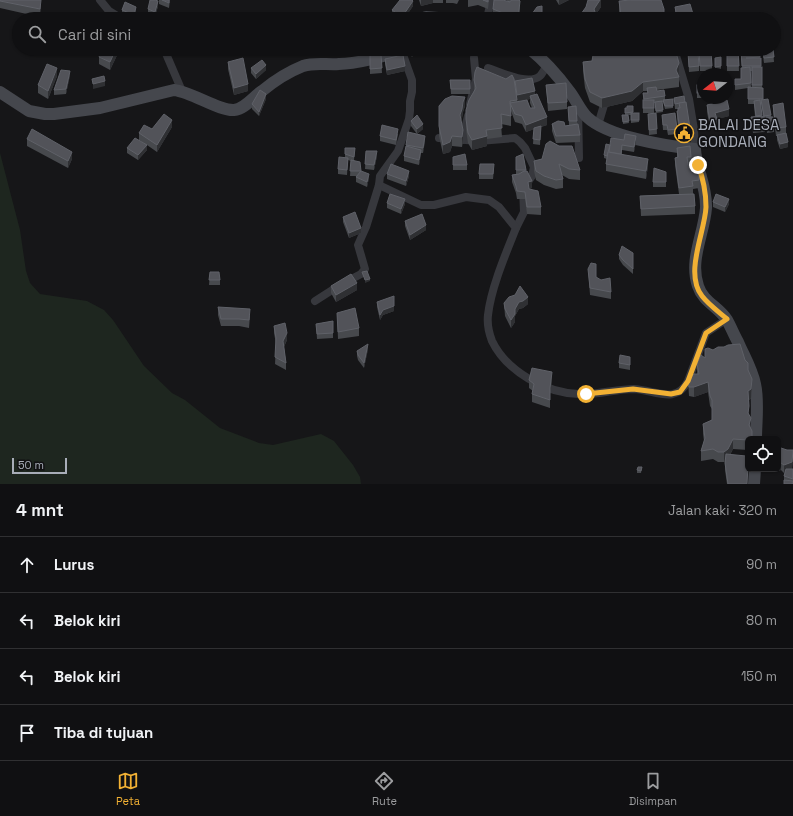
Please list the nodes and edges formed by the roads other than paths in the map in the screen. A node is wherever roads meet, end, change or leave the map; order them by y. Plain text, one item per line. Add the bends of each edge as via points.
1 (100, 0) edge
2 (491, 0) edge
3 (111, 12) edge
4 (488, 12) edge
5 (167, 56) edge
6 (383, 56) edge
7 (403, 56) edge
8 (538, 56) edge
9 (676, 56) edge
10 (474, 58) dead end
11 (548, 65) junction
12 (488, 68) dead end
13 (182, 91) junction
14 (0, 92) edge
15 (618, 99) edge
16 (578, 105) junction
17 (598, 125) junction
18 (439, 138) edge
19 (462, 140) junction
20 (695, 149) junction
21 (579, 158) dead end
22 (379, 185) junction
23 (516, 228) junction
24 (315, 301) dead end
25 (727, 319) junction
26 (756, 436) edge
27 (755, 472) edge
28 (754, 484) edge

1 - 3 street
2 - 4 street
5 - 13 street
6 - 13 street via 344,64 304,66 281,77 249,102 234,110
7 - 22 street via 412,80 410,111 398,151 380,176
8 - 11 street
9 - 20 street via 690,99
10 - 19 street via 476,79
11 - 12 street via 538,77 527,80
11 - 16 street
13 - 14 street via 170,90 100,108 54,114 29,111
15 - 17 street via 605,103
16 - 17 street via 586,116
16 - 21 street
17 - 20 street via 620,134 667,146
18 - 19 street
19 - 23 street via 516,138 525,148 534,167 532,176 523,189 524,212
20 - 25 street via 706,208 696,258 697,285 702,296
22 - 23 street via 421,205 434,205 466,197 489,200 499,207
22 - 24 street via 358,245 365,266 364,271
23 - 25 street via 491,299 488,328 492,342 506,361 537,384 578,394 633,389 677,394 685,388 706,333
25 - 26 street via 749,364 755,384
27 - 28 street

